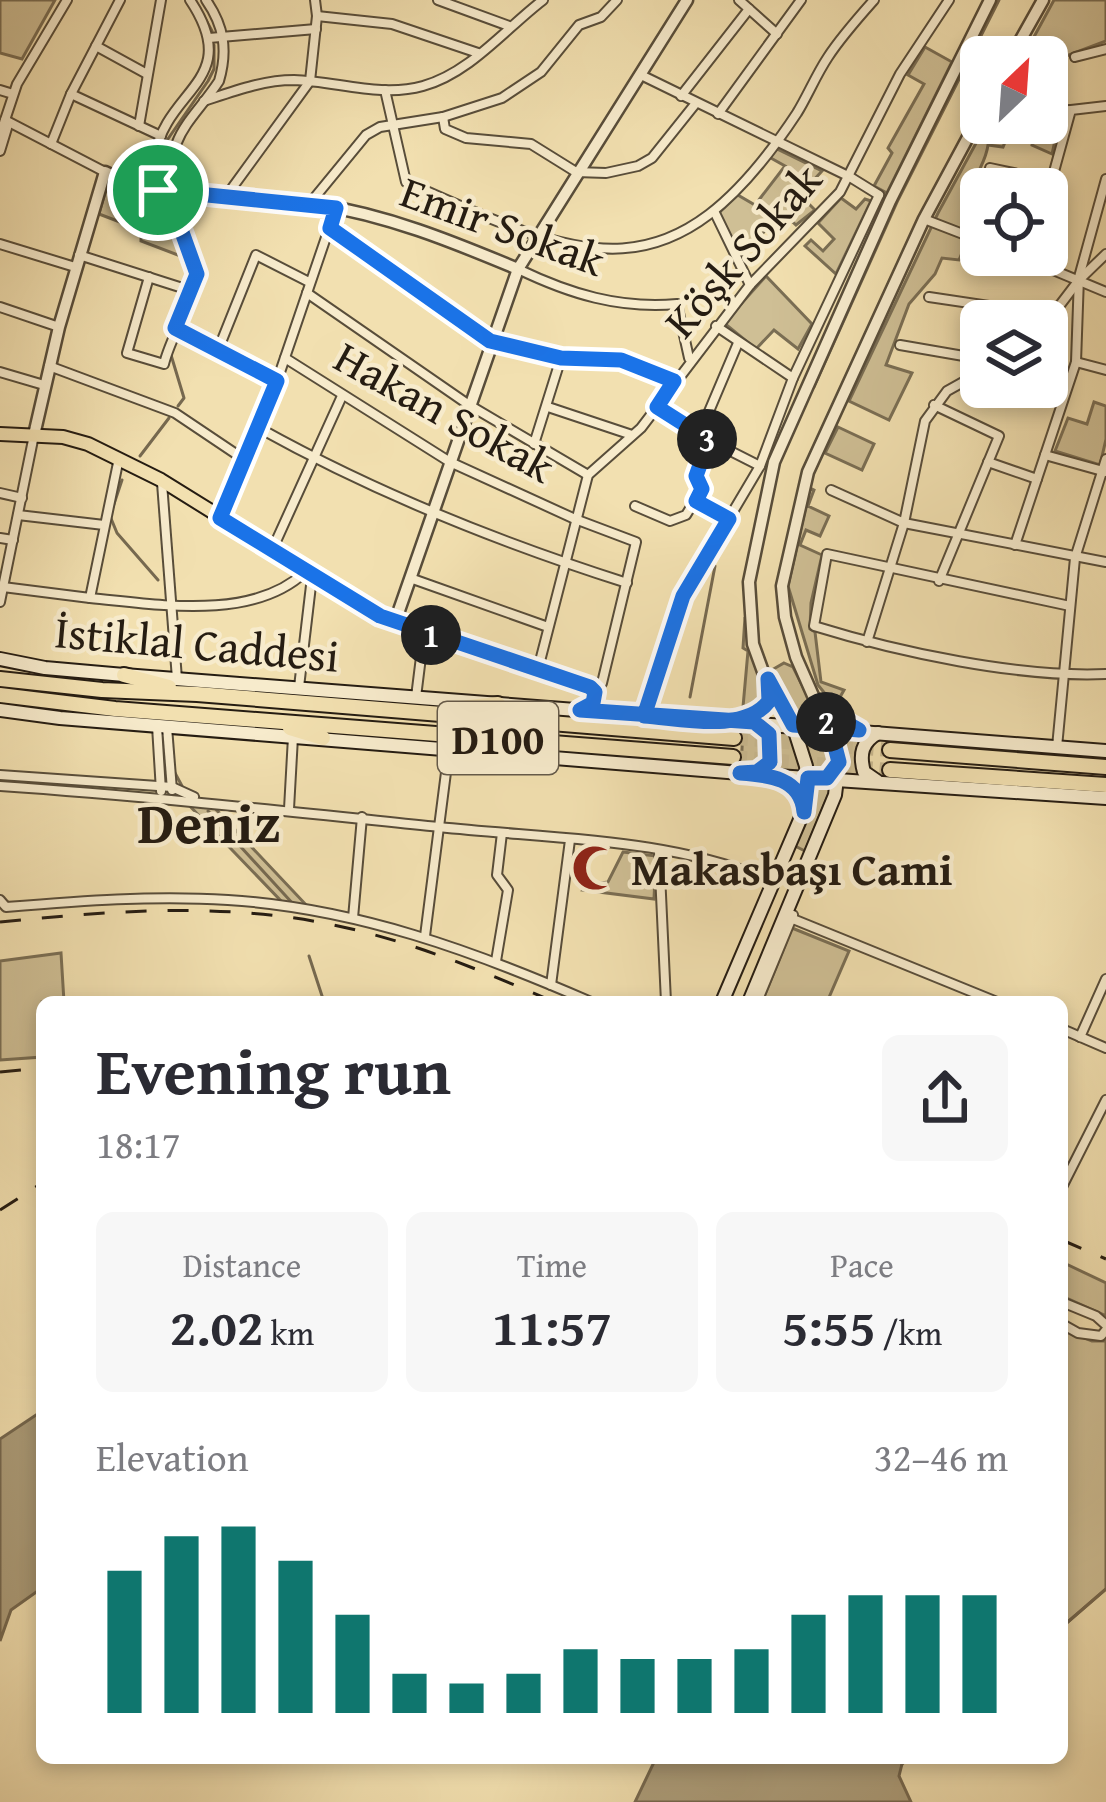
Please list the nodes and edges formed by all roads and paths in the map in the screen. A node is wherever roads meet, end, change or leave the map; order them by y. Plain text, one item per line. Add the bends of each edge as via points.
1 (67, 0) edge
2 (120, 0) edge
3 (161, 0) edge
4 (190, 0) edge
5 (206, 0) edge
6 (315, 0) edge
7 (438, 0) edge
8 (543, 0) edge
9 (617, 0) edge
10 (687, 0) edge
11 (739, 0) edge
12 (801, 0) edge
13 (874, 0) edge
14 (950, 0) edge
15 (990, 0) edge
16 (1042, 0) edge
17 (749, 9) junction
18 (317, 16) junction
19 (509, 26) junction
20 (316, 29) junction
21 (777, 34) junction
22 (1023, 36) edge
23 (224, 37) junction
24 (209, 38) junction
25 (96, 46) junction
26 (1106, 50) edge
27 (479, 53) junction
28 (1075, 57) dead end
29 (147, 74) junction
30 (640, 74) junction
31 (22, 75) junction
32 (310, 81) junction
33 (0, 89) edge
34 (385, 90) junction
35 (13, 94) junction
36 (71, 94) junction
37 (681, 96) junction
38 (204, 101) junction
39 (696, 103) junction
40 (1106, 106) edge
41 (1068, 110) edge
42 (1071, 110) junction
43 (718, 114) junction
44 (443, 117) junction
45 (7, 121) junction
46 (390, 125) junction
47 (139, 126) junction
48 (0, 135) edge
49 (161, 136) junction
50 (776, 141) junction
51 (51, 144) junction
52 (965, 144) edge
53 (0, 151) edge
54 (1055, 168) edge
55 (105, 172) junction
56 (576, 172) junction
57 (850, 177) junction
58 (1106, 178) edge
59 (158, 190) junction
60 (176, 190) junction
61 (227, 195) junction
62 (884, 198) junction
63 (310, 204) junction
64 (336, 208) junction
65 (715, 213) junction
66 (925, 219) junction
67 (330, 228) junction
68 (960, 233) edge
69 (535, 238) junction
70 (0, 244) edge
71 (1106, 254) edge
72 (77, 261) junction
73 (518, 269) junction
74 (1068, 275) edge
75 (149, 277) junction
76 (1079, 280) junction
77 (750, 285) junction
78 (308, 288) junction
79 (192, 291) junction
80 (1106, 292) edge
81 (929, 297) dead end
82 (1063, 300) edge
83 (960, 302) edge
84 (0, 307) edge
85 (716, 326) junction
86 (59, 327) junction
87 (175, 328) junction
88 (490, 341) junction
89 (738, 343) junction
90 (900, 345) dead end
91 (218, 350) junction
92 (960, 355) edge
93 (285, 358) junction
94 (561, 358) junction
95 (689, 360) junction
96 (1076, 362) junction
97 (49, 366) junction
98 (1106, 370) edge
99 (0, 372) edge
100 (793, 378) junction
101 (277, 381) junction
102 (674, 381) junction
103 (960, 383) edge
104 (44, 386) junction
105 (342, 396) junction
106 (469, 405) junction
107 (934, 405) junction
108 (548, 406) junction
109 (657, 407) junction
110 (259, 428) junction
111 (0, 434) edge
112 (34, 436) junction
113 (633, 436) junction
114 (704, 437) junction
115 (534, 444) junction
116 (1045, 455) junction
117 (119, 458) junction
118 (313, 458) junction
119 (1106, 459) edge
120 (245, 460) junction
121 (450, 462) junction
122 (988, 462) junction
123 (760, 466) junction
124 (1105, 471) edge
125 (588, 475) junction
126 (1037, 479) junction
127 (161, 480) junction
128 (831, 490) dead end
129 (0, 494) edge
130 (22, 498) junction
131 (696, 501) junction
132 (635, 506) dead end
133 (434, 510) junction
134 (18, 515) junction
135 (220, 518) junction
136 (575, 519) junction
137 (729, 519) junction
138 (904, 524) junction
139 (104, 525) junction
140 (958, 534) junction
141 (0, 538) edge
142 (13, 540) junction
143 (1015, 545) junction
144 (271, 551) junction
145 (1075, 558) junction
146 (1106, 562) edge
147 (565, 563) junction
148 (892, 571) junction
149 (309, 574) junction
150 (3, 575) edge
151 (410, 578) junction
152 (938, 581) junction
153 (627, 583) junction
154 (3, 587) junction
155 (90, 598) junction
156 (0, 602) edge
157 (170, 605) junction
158 (1070, 606) junction
159 (395, 622) junction
160 (548, 627) junction
161 (424, 633) junction
162 (866, 642) junction
163 (0, 658) edge
164 (538, 670) junction
165 (1106, 674) edge
166 (124, 675) junction
167 (1061, 676) junction
168 (0, 679) edge
169 (178, 679) junction
170 (768, 679) junction
171 (299, 689) junction
172 (197, 694) junction
173 (0, 695) edge
174 (589, 702) junction
175 (498, 704) joint
176 (419, 705) junction
177 (818, 707) junction
178 (0, 710) edge
179 (644, 716) junction
180 (262, 720) junction
181 (730, 721) junction
182 (754, 722) junction
183 (162, 727) junction
184 (803, 729) junction
185 (859, 730) junction
186 (880, 732) junction
187 (831, 734) junction
188 (293, 736) junction
189 (323, 738) junction
190 (734, 738) tunnel mouth
191 (1058, 747) junction
192 (449, 748) junction
193 (474, 749) junction
194 (890, 751) tunnel mouth
195 (1106, 751) edge
196 (733, 757) tunnel mouth
197 (1106, 767) edge
198 (890, 770) tunnel mouth
199 (740, 773) junction
200 (0, 775) edge
201 (771, 776) junction
202 (820, 776) junction
203 (871, 780) junction
204 (1106, 785) edge
205 (0, 786) edge
206 (167, 792) junction
207 (1106, 798) edge
208 (290, 809) junction
209 (804, 812) junction
210 (362, 817) junction
211 (825, 819) junction
212 (439, 827) junction
213 (502, 832) junction
214 (570, 840) junction
215 (659, 852) junction
216 (775, 883) junction
217 (0, 900) edge
218 (792, 901) junction
219 (353, 918) junction
220 (793, 919) junction
221 (425, 936) junction
222 (496, 961) junction
223 (1106, 980) edge
224 (551, 985) junction
225 (577, 996) edge
226 (666, 996) edge
227 (725, 996) edge
228 (755, 996) edge
229 (756, 996) edge
230 (982, 996) edge
231 (1068, 1032) edge
232 (1080, 1037) junction
233 (1106, 1048) edge
234 (1106, 1100) edge
235 (1068, 1175) edge
236 (1068, 1304) edge
237 (1068, 1326) edge
238 (1106, 1328) edge

1 - 31 street
2 - 25 street
3 - 29 street
4 - 24 street
5 - 23 street
6 - 18 street
7 - 19 street
8 - 19 street
9 - 44 street via 580,25 542,72 502,98
10 - 30 street
11 - 17 street
12 - 21 street
13 - 50 street
14 - 57 street, Köşk Sokak via 900,74
15 - 62 street
16 - 22 street
17 - 21 street
17 - 37 street
18 - 20 street
18 - 27 street via 392,24
19 - 27 street
20 - 23 street
20 - 32 street
21 - 43 street
23 - 24 street
23 - 38 street via 219,81
24 - 49 street via 204,76
25 - 29 street
25 - 36 street
26 - 28 street
27 - 34 street via 435,82
29 - 47 street
30 - 37 street
30 - 56 street
31 - 35 street
31 - 45 street
32 - 34 street
32 - 38 street via 266,82
32 - 61 street
33 - 35 street
34 - 46 street
35 - 45 street
36 - 47 street
36 - 51 street
37 - 39 street
38 - 60 street via 174,144
39 - 43 street
39 - 56 street via 645,163
40 - 42 street
41 - 42 street
42 - 54 street
43 - 50 street
44 - 46 street
44 - 56 street via 457,136 535,145
45 - 48 street
45 - 51 street
45 - 53 street
46 - 63 street via 360,140
46 - 69 street via 406,182
47 - 49 street
49 - 59 street
50 - 57 street
50 - 65 street
51 - 55 street
52 - 66 street
55 - 59 street, Emir Sokak
55 - 72 street
56 - 69 street
57 - 62 street
57 - 77 street, Köşk Sokak
58 - 76 street
59 - 60 street, Emir Sokak
59 - 79 street via 196,268
60 - 61 street, Emir Sokak
61 - 63 street, Emir Sokak
62 - 100 street
62 - 170 street via 774,463 748,582 753,644
63 - 64 street, Emir Sokak
64 - 67 street
64 - 73 street, Emir Sokak via 392,219
65 - 69 street via 681,234 630,249
65 - 77 street
66 - 68 street
66 - 177 street via 808,472 782,586 796,656
67 - 78 street
67 - 88 street
69 - 73 street
70 - 72 street
71 - 76 street
72 - 75 street
72 - 86 street
73 - 88 street
73 - 95 street, Emir Sokak via 608,302 677,304
74 - 76 street
75 - 79 street
75 - 87 street via 127,353 164,364
76 - 80 street
76 - 82 street
76 - 96 street
77 - 85 street, Köşk Sokak
78 - 91 street via 256,256
78 - 93 street
78 - 106 street
79 - 87 street
81 - 83 street
84 - 86 street
85 - 89 street
85 - 95 street, Köşk Sokak
86 - 97 street
87 - 91 street
88 - 94 street
88 - 106 street
89 - 100 street
89 - 114 street
90 - 92 street
91 - 101 street
93 - 101 street
93 - 105 street, Hakan Sokak
94 - 102 street via 621,360
94 - 108 street
95 - 102 street, Köşk Sokak
96 - 98 street
96 - 116 street
97 - 104 street
97 - 120 street via 175,412
99 - 104 street
100 - 123 street
101 - 110 street
102 - 109 street, Köşk Sokak
103 - 107 street
104 - 112 street
105 - 118 street
105 - 121 street, Hakan Sokak
106 - 115 street
106 - 121 street
107 - 122 street via 999,436
107 - 138 street
108 - 113 street
108 - 115 street
109 - 113 street, Köşk Sokak
109 - 114 street
110 - 118 street
110 - 120 street
111 - 112 main road
112 - 117 main road
112 - 130 street
113 - 125 street, Köşk Sokak
114 - 123 street
114 - 131 street
115 - 125 street
116 - 124 street
116 - 126 street
117 - 127 main road
117 - 139 street
118 - 133 street
118 - 144 street
119 - 124 street
120 - 135 street
121 - 133 street
121 - 136 street, Hakan Sokak
122 - 126 street
122 - 140 street
123 - 137 street
124 - 145 street
125 - 136 street
126 - 143 street
127 - 135 main road
127 - 157 street
128 - 138 street
129 - 130 street
130 - 134 street
131 - 132 street via 677,521
131 - 137 street
133 - 147 street
133 - 151 street
134 - 139 street
134 - 142 street
135 - 144 main road
136 - 147 street
136 - 153 street, Hakan Sokak via 636,542
137 - 179 street via 683,596
138 - 140 street
138 - 148 street
139 - 155 street
140 - 143 street
140 - 152 street
141 - 142 street
142 - 150 street
143 - 145 street
144 - 149 main road
145 - 146 street
145 - 158 street
147 - 153 street
147 - 160 street
148 - 152 street
148 - 162 street
148 - 162 street via 827,554 814,626
149 - 157 street via 255,598
149 - 159 main road
149 - 171 street
150 - 154 street
151 - 159 street
151 - 160 street
152 - 158 street
153 - 174 street via 602,683
154 - 155 street
154 - 156 street
155 - 157 street
157 - 169 street
158 - 167 street
159 - 161 main road
160 - 164 street
161 - 164 main road
161 - 176 street
162 - 167 street
163 - 166 main road, İstiklal Caddesi
164 - 174 main road via 590,687
165 - 167 street
166 - 169 main road, İstiklal Caddesi
166 - 172 highway
167 - 191 street
168 - 172 highway, D100
169 - 171 main road, İstiklal Caddesi
170 - 181 street via 766,707
170 - 184 street
171 - 176 main road, İstiklal Caddesi
172 - 176 highway, D100
173 - 180 highway, D100
174 - 175 main road
174 - 179 main road
175 - 176 highway
176 - 190 highway, D100
177 - 185 street
177 - 187 street
178 - 183 main road
179 - 181 main road
180 - 189 highway
180 - 196 highway, D100
181 - 182 main road
182 - 184 main road
182 - 199 main road via 769,734 770,762
183 - 188 main road
183 - 206 street
184 - 187 main road
184 - 202 main road
185 - 186 main road
185 - 187 main road
186 - 191 main road
186 - 203 main road via 861,761
187 - 202 main road via 839,762
188 - 189 main road
188 - 208 street
189 - 192 main road
191 - 195 main road
192 - 193 main road
192 - 212 street
193 - 199 main road
193 - 201 main road via 489,758 713,779
194 - 197 highway
198 - 204 highway
199 - 201 main road
200 - 206 street
201 - 202 main road
201 - 209 main road via 800,795
202 - 203 main road
202 - 209 main road
202 - 211 main road
203 - 207 main road
203 - 211 main road via 843,792
205 - 206 street
206 - 208 street
208 - 210 street
209 - 216 main road
210 - 212 street
210 - 219 street
211 - 218 main road
212 - 213 street
212 - 221 street
213 - 214 street
213 - 222 street via 497,875 508,890
214 - 215 street
214 - 224 street
215 - 216 street via 729,863
215 - 226 street
216 - 227 main road
217 - 219 street via 6,907 229,900
218 - 220 street
218 - 228 main road
219 - 221 street
220 - 229 street
220 - 230 street
221 - 222 street
222 - 224 street
223 - 232 street
224 - 225 street
231 - 232 street
232 - 233 street
234 - 235 street
236 - 238 street
237 - 238 street via 1091,1336

